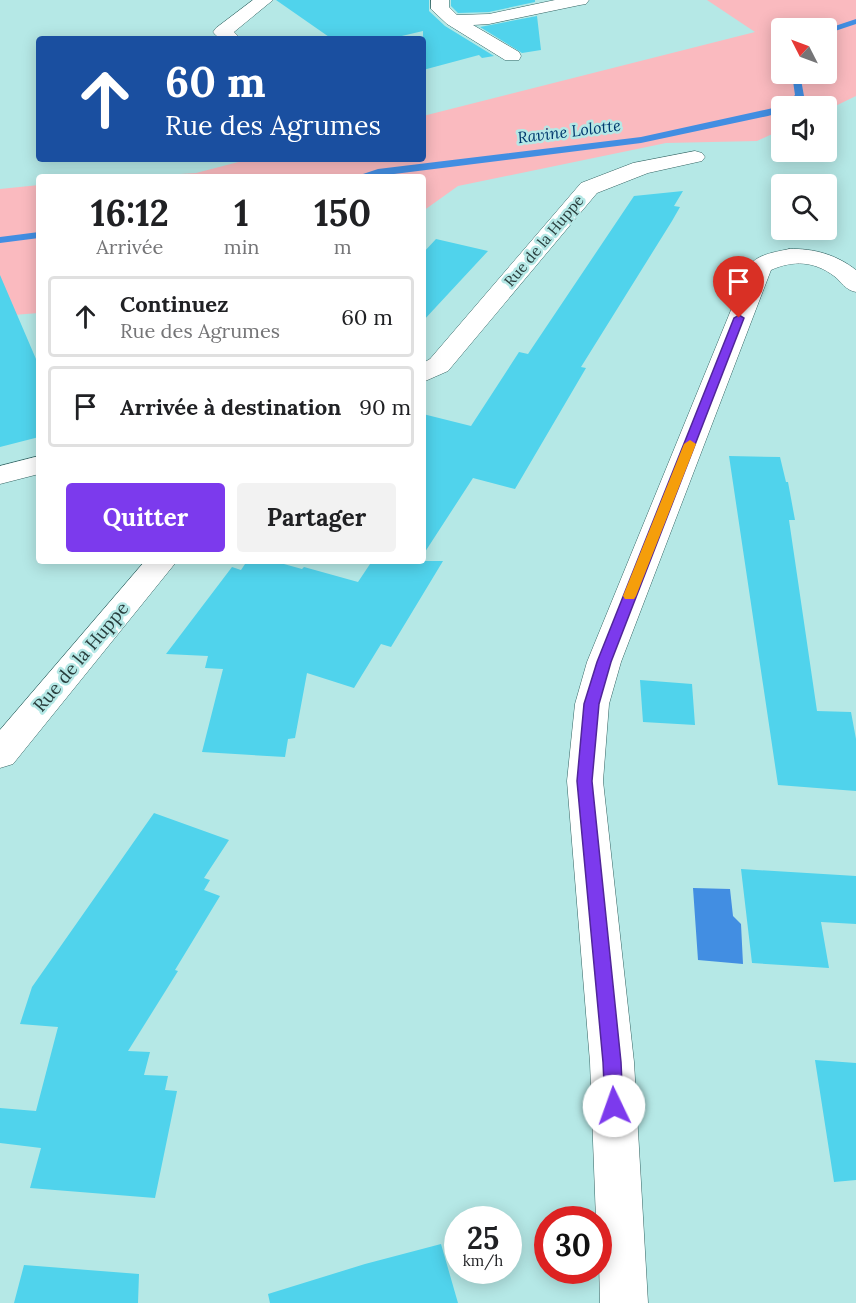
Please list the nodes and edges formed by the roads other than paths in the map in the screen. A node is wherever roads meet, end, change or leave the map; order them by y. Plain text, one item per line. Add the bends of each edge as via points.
1 (264, 0) edge
2 (440, 0) edge
3 (580, 0) edge
4 (453, 20) junction
5 (228, 36) edge
6 (512, 56) dead end
7 (696, 157) dead end
8 (856, 285) edge
9 (426, 372) edge
10 (36, 466) edge
11 (0, 475) edge
12 (159, 564) edge
13 (0, 754) edge
14 (624, 1303) edge

1 - 5 street via 222,32
2 - 4 street via 440,9
3 - 4 street via 489,19
4 - 6 street
7 - 9 street, Rue de la Huppe via 671,159 589,188 439,365
8 - 14 street via 829,262 811,257 779,257 761,266 604,662 591,704 585,781 612,1062
10 - 11 street
12 - 13 street, Rue de la Huppe

